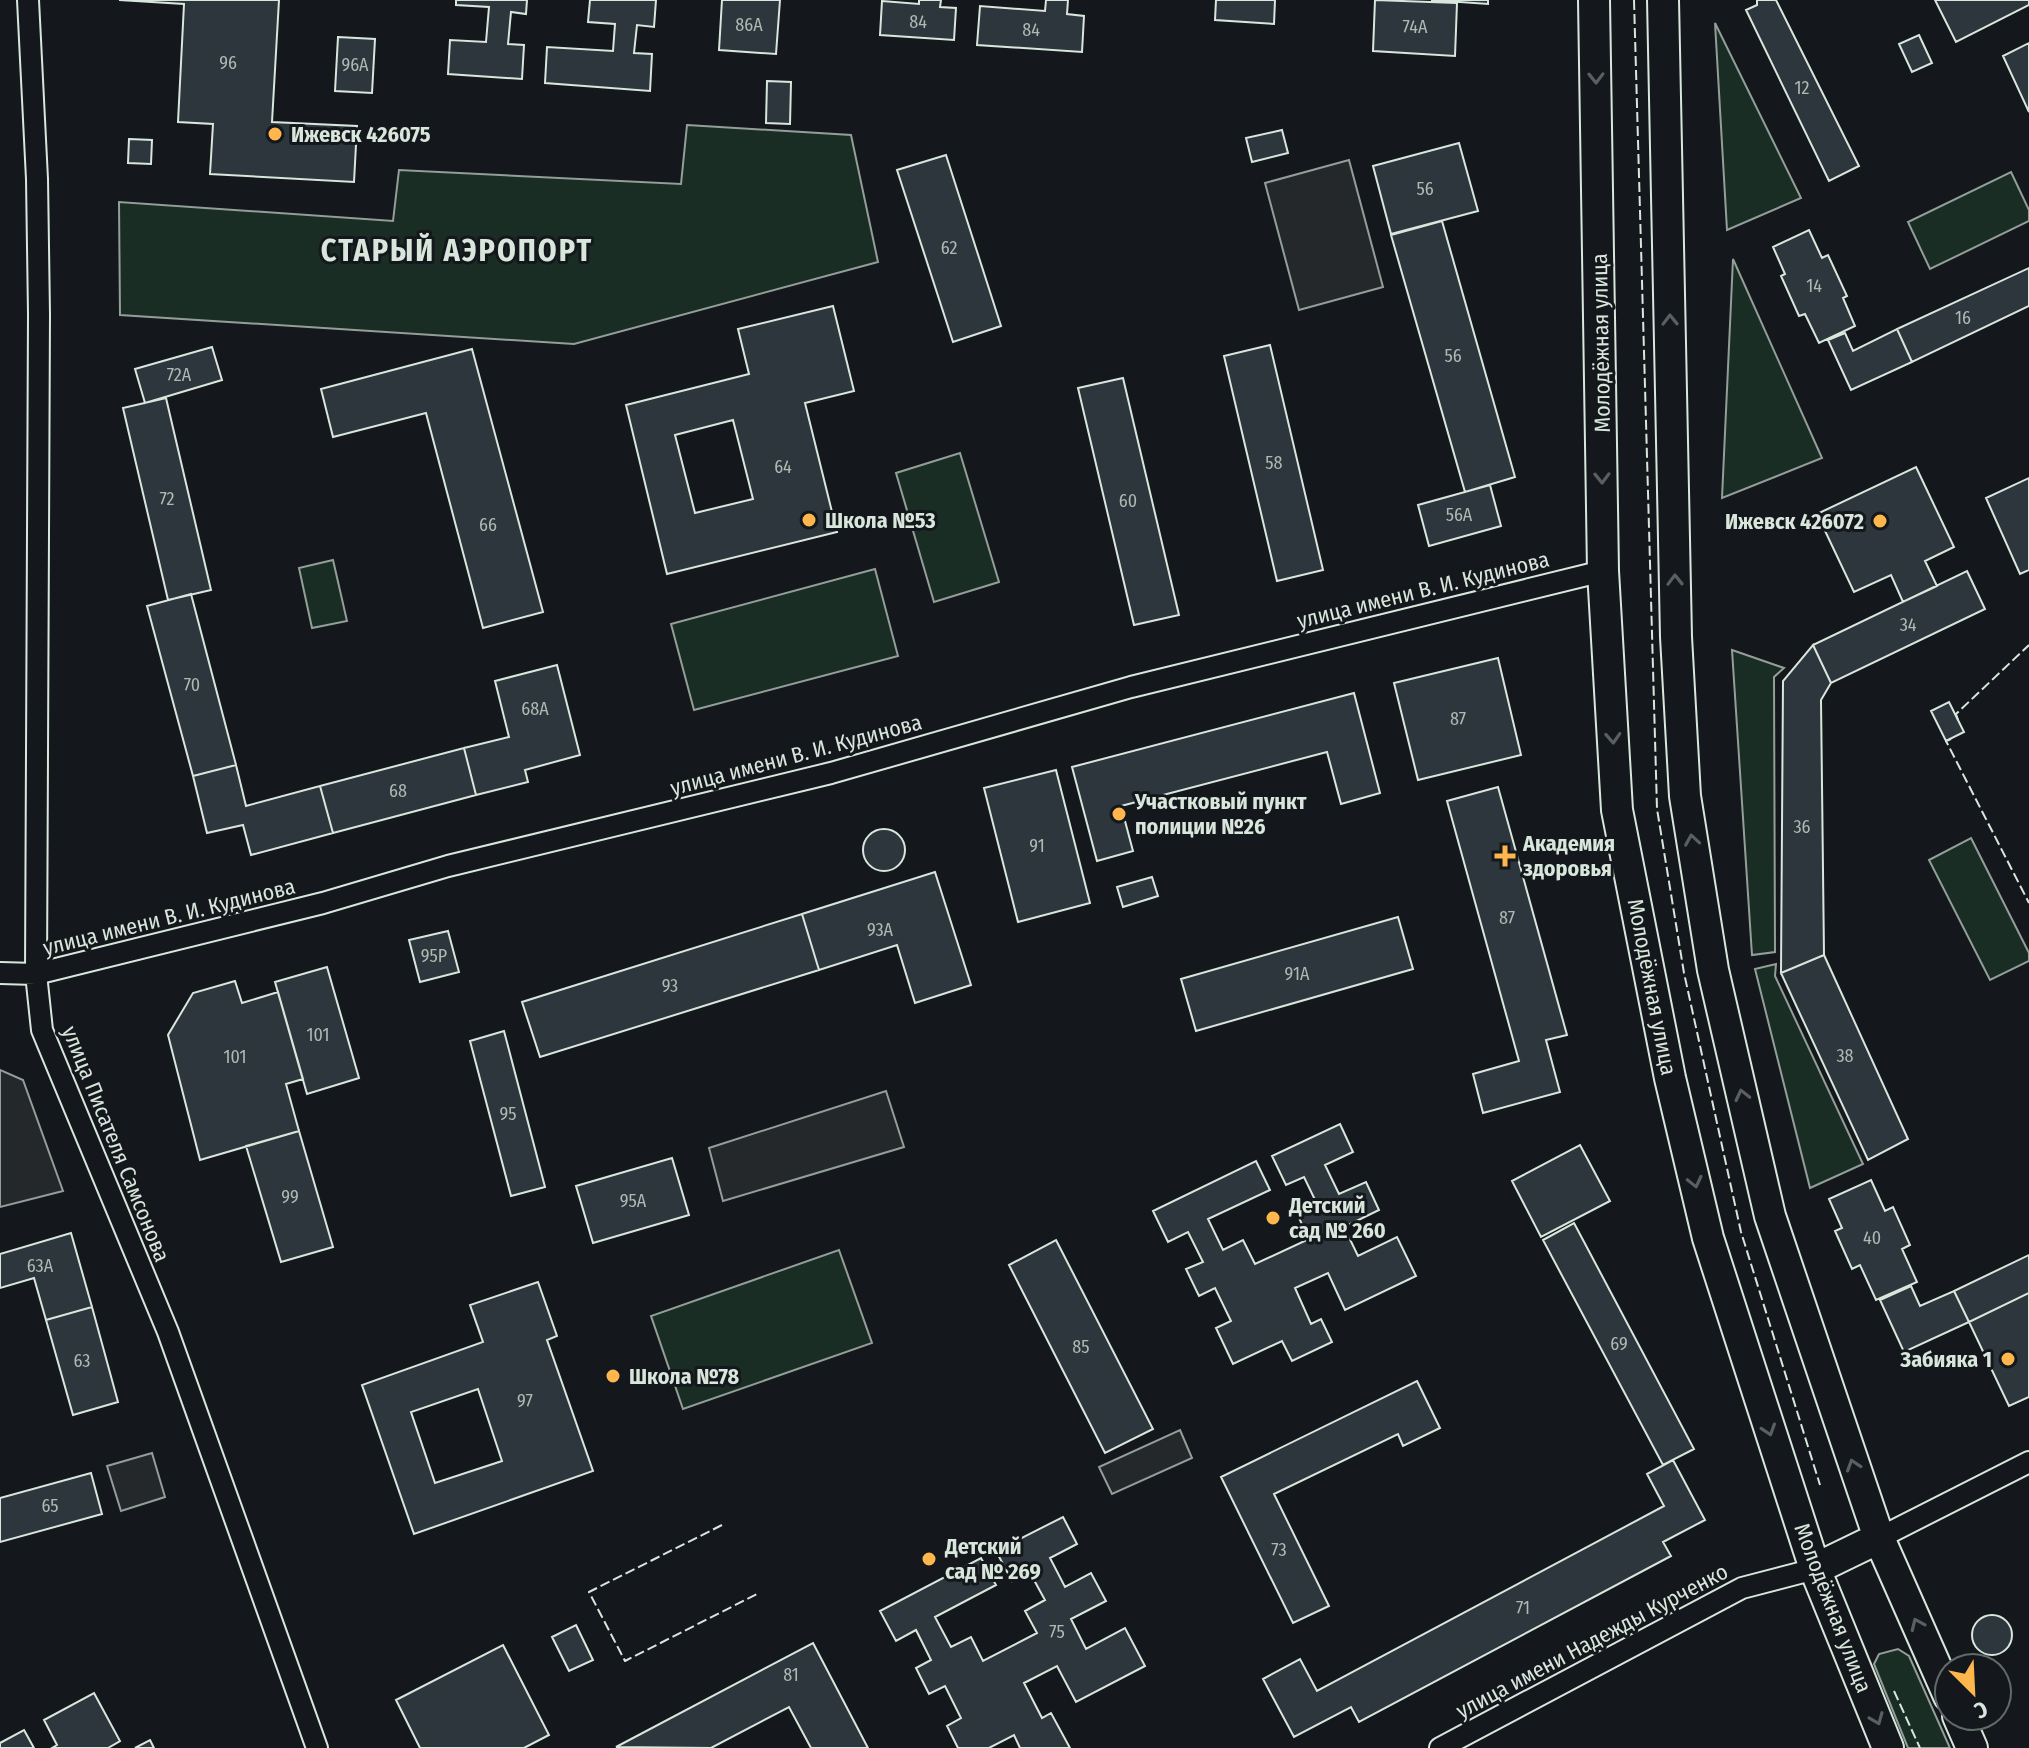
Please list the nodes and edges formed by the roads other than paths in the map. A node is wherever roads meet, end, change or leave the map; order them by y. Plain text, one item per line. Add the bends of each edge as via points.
1 (28, 0) edge
2 (1594, 0) edge
3 (1663, 0) edge
4 (1603, 571) junction
5 (0, 973) edge
6 (36, 974) junction
7 (2029, 1462) edge
8 (1879, 1538) junction
9 (1815, 1569) junction
10 (1933, 1660) edge
11 (317, 1748) edge
12 (1440, 1748) edge
13 (1888, 1748) edge

1 - 6 street, улица Писателя Самсонова via 39,314
2 -> 4 main road, Молодёжная улица
8 -> 3 main road via 1770,1216 1713,970 1685,796 1676,637
4 - 6 street, улица имени В. И. Кудинова via 1131,687 853,767
4 -> 9 main road, Молодёжная улица via 1617,810 1670,1078 1708,1238
5 - 6 street, улица имени В. И. Кудинова
6 - 11 street, улица Писателя Самсонова via 42,1030 168,1332
7 - 8 street
8 - 9 main road
10 -> 8 main road
9 - 12 street, улица имени Надежды Курченко via 1742,1588
9 -> 13 main road, Молодёжная улица

